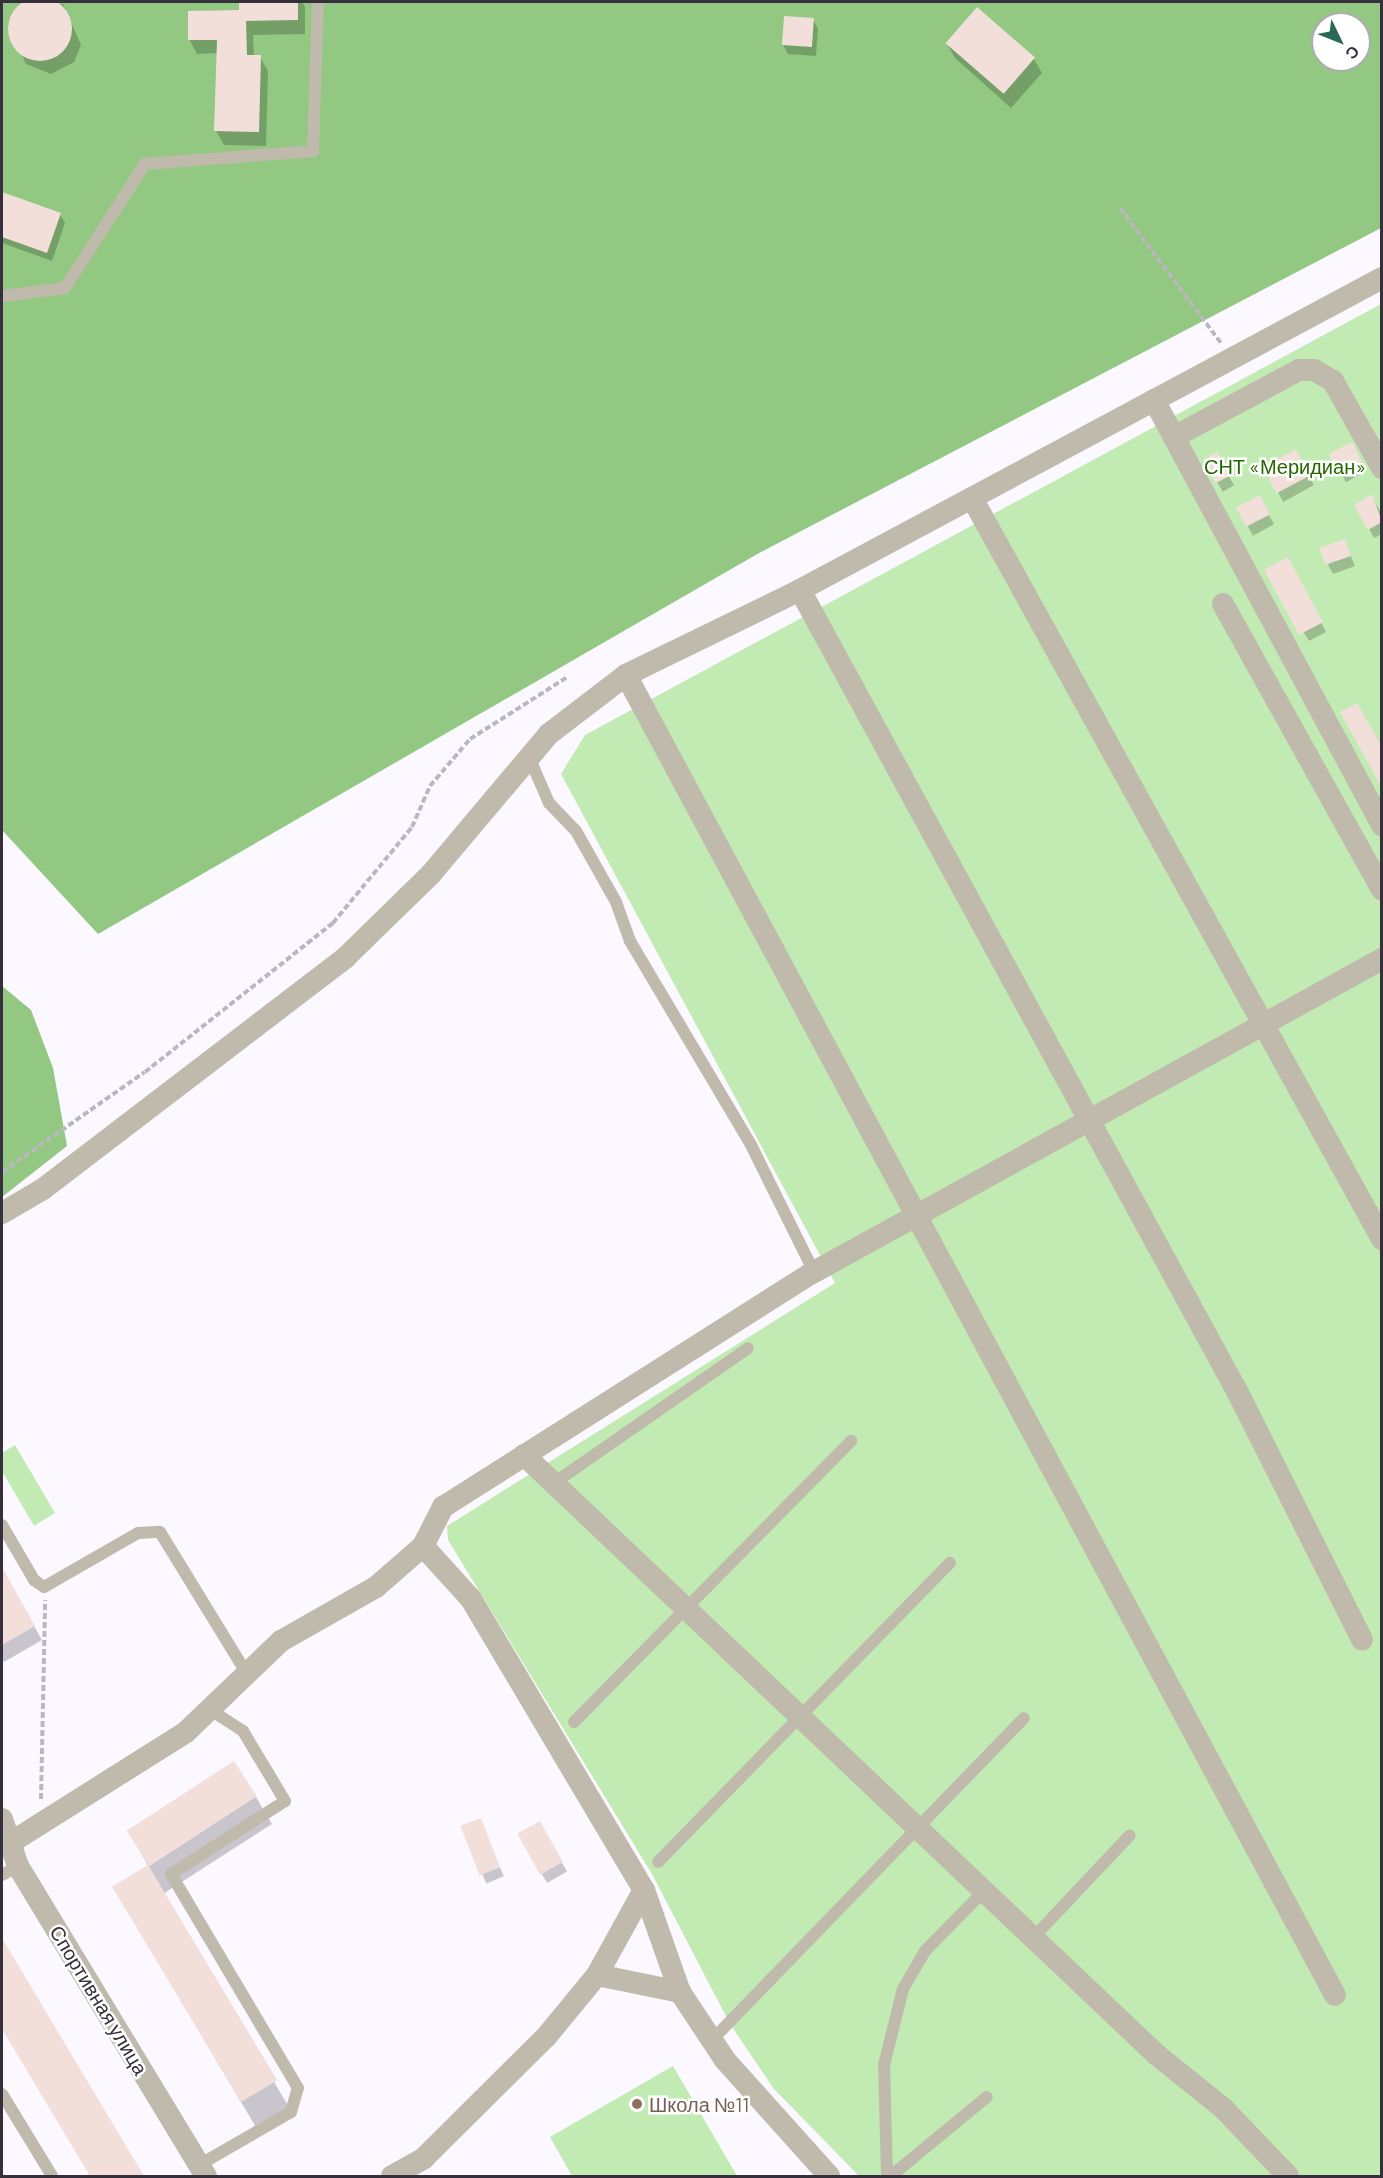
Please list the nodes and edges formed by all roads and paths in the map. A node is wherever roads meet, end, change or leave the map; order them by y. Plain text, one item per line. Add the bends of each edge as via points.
1 (318, 2) edge
2 (1120, 208) dead end
3 (1382, 278) edge
4 (2, 296) edge
5 (1231, 358) junction
6 (1154, 400) junction
7 (1174, 437) junction
8 (1382, 468) edge
9 (972, 498) junction
10 (800, 590) junction
11 (1223, 604) dead end
12 (626, 675) junction
13 (569, 676) dead end
14 (529, 757) junction
15 (1382, 825) edge
16 (1382, 890) edge
17 (1382, 959) edge
18 (1262, 1025) junction
19 (1086, 1122) junction
20 (2, 1172) edge
21 (2, 1212) edge
22 (914, 1217) junction
23 (1382, 1239) edge
24 (814, 1272) junction
25 (748, 1348) dead end
26 (851, 1442) dead end
27 (524, 1455) junction
28 (554, 1483) junction
29 (2, 1525) edge
30 (423, 1546) junction
31 (950, 1563) dead end
32 (44, 1587) junction
33 (688, 1610) junction
34 (1362, 1640) dead end
35 (247, 1674) junction
36 (209, 1709) junction
37 (803, 1717) junction
38 (1024, 1718) dead end
39 (574, 1722) dead end
40 (2, 1819) edge
41 (39, 1825) junction
42 (919, 1830) junction
43 (1130, 1835) dead end
44 (10, 1843) junction
45 (658, 1862) dead end
46 (10, 1870) edge
47 (644, 1890) junction
48 (984, 1891) junction
49 (1033, 1938) junction
50 (597, 1975) junction
51 (680, 1992) junction
52 (1335, 1995) dead end
53 (712, 2040) junction
54 (2, 2094) edge
55 (987, 2097) dead end
56 (202, 2171) edge
57 (52, 2176) edge
58 (392, 2176) edge
59 (829, 2176) edge
60 (889, 2176) edge
61 (1288, 2176) edge

1 - 4 lane via 313,151 145,164 65,288
2 - 5 path via 1196,302
3 - 5 street
5 - 6 street
6 - 7 street
6 - 9 street
7 - 8 street via 1299,370 1314,370 1333,381
7 - 15 street
9 - 10 street
9 - 18 street
10 - 12 street
10 - 19 street
11 - 16 street
12 - 14 street via 549,734
12 - 22 street
13 - 20 path via 470,739 430,786 412,827 333,923 145,1072
14 - 21 street via 431,874 346,957 43,1189
14 - 24 lane via 549,803 576,831 616,902 630,941 751,1145
17 - 18 street
18 - 19 street
18 - 23 street
19 - 22 street
19 - 34 street via 1238,1394
22 - 24 street
22 - 52 street
24 - 27 street
25 - 28 lane
26 - 33 lane
27 - 28 street
27 - 30 street via 443,1507
28 - 33 street
29 - 32 lane via 34,1580
30 - 35 street via 376,1587 281,1641
30 - 47 street via 471,1599
31 - 37 lane
32 - 35 lane via 138,1533 160,1532
32 - 41 path via 48,1663
33 - 37 street
33 - 39 lane
35 - 36 street
36 - 41 street via 186,1732
36 - 56 lane via 243,1731 285,1801 171,1874 298,2088 291,2112
37 - 42 street
37 - 45 lane
38 - 42 lane
40 - 44 street, Спортивная улица
41 - 44 street
42 - 48 street
42 - 53 lane
43 - 49 lane
44 - 46 street, Спортивная улица
46 - 56 street, Спортивная улица
47 - 50 street
47 - 51 street
48 - 49 street
48 - 60 lane via 925,1952 903,1989 884,2065
49 - 61 street via 1156,2055 1223,2108
50 - 51 street
50 - 58 street via 546,2037 424,2158
51 - 53 street
53 - 59 street via 812,2163
54 - 57 lane
55 - 60 lane

